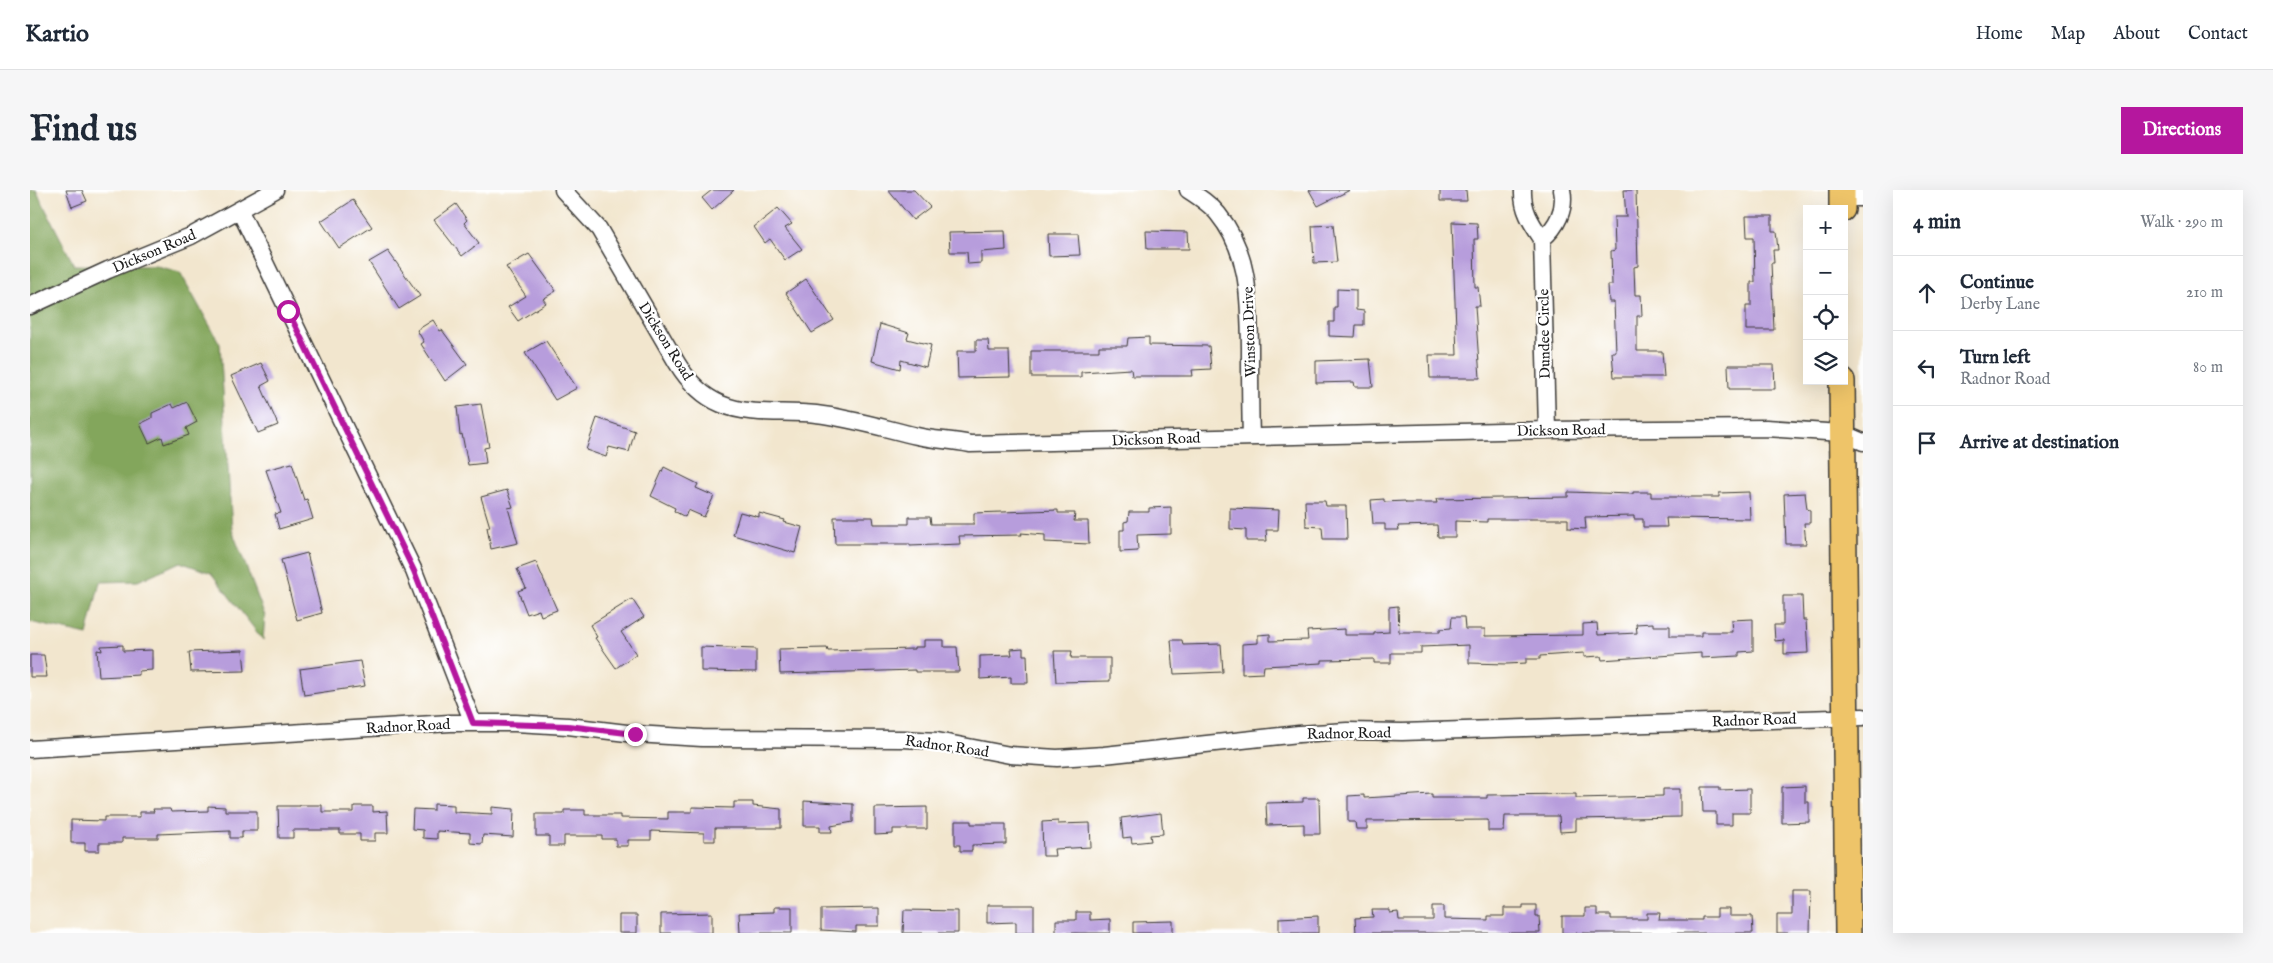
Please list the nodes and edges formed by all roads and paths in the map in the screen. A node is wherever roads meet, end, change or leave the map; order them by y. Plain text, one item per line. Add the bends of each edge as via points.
1 (275, 190) edge
2 (563, 190) edge
3 (1188, 190) edge
4 (1523, 190) edge
5 (1562, 190) edge
6 (240, 211) junction
7 (1542, 239) junction
8 (30, 306) edge
9 (1843, 385) edge
10 (1547, 430) junction
11 (1251, 436) junction
12 (1853, 437) edge
13 (1854, 717) edge
14 (473, 723) junction
15 (30, 749) edge
16 (1848, 933) edge

1 - 6 street, Dickson Road
2 - 11 street, Dickson Road via 599,229 680,369 693,385 720,404 752,412 840,417 952,443
3 - 11 street, Winston Drive via 1218,214 1242,256 1249,292
4 - 7 street via 1526,213
5 - 7 street via 1561,214 1550,234
6 - 8 street, Dickson Road via 191,236
6 - 14 street via 414,571
7 - 10 street, Dundee Circle
9 - 12 main road
10 - 11 street, Dickson Road
10 - 12 street, Dickson Road via 1766,428
12 - 13 main road
13 - 14 street, Radnor Road via 1347,732 1057,758 1010,755 937,741 904,739 702,738 568,726
13 - 16 main road
14 - 15 street, Radnor Road

